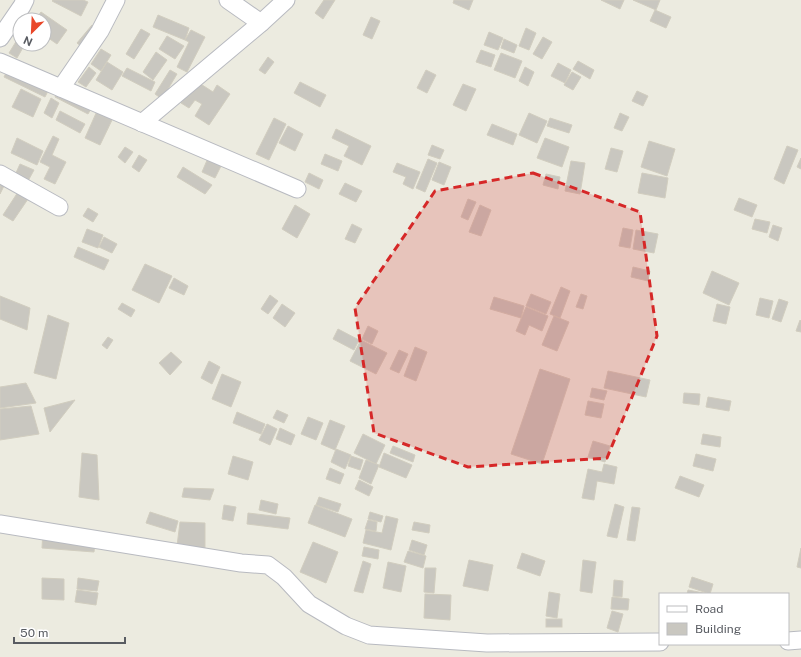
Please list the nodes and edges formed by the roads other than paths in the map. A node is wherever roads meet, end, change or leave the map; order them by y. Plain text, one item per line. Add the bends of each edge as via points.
1 (25, 0) edge
2 (116, 0) edge
3 (228, 0) edge
4 (286, 0) edge
5 (261, 23) junction
6 (0, 38) edge
7 (0, 62) edge
8 (61, 88) junction
9 (142, 123) junction
10 (0, 174) edge
11 (296, 190) dead end
12 (59, 207) dead end
13 (0, 524) edge
14 (801, 640) edge
15 (789, 641) edge
16 (659, 642) edge
17 (487, 650) edge

1 - 6 street
2 - 8 street via 100,32
3 - 5 street
4 - 5 street
5 - 9 street
7 - 8 street
8 - 9 street
9 - 11 street
10 - 12 street
13 - 17 street via 268,565 284,577 309,604 346,626 369,635
14 - 15 street
16 - 17 street

